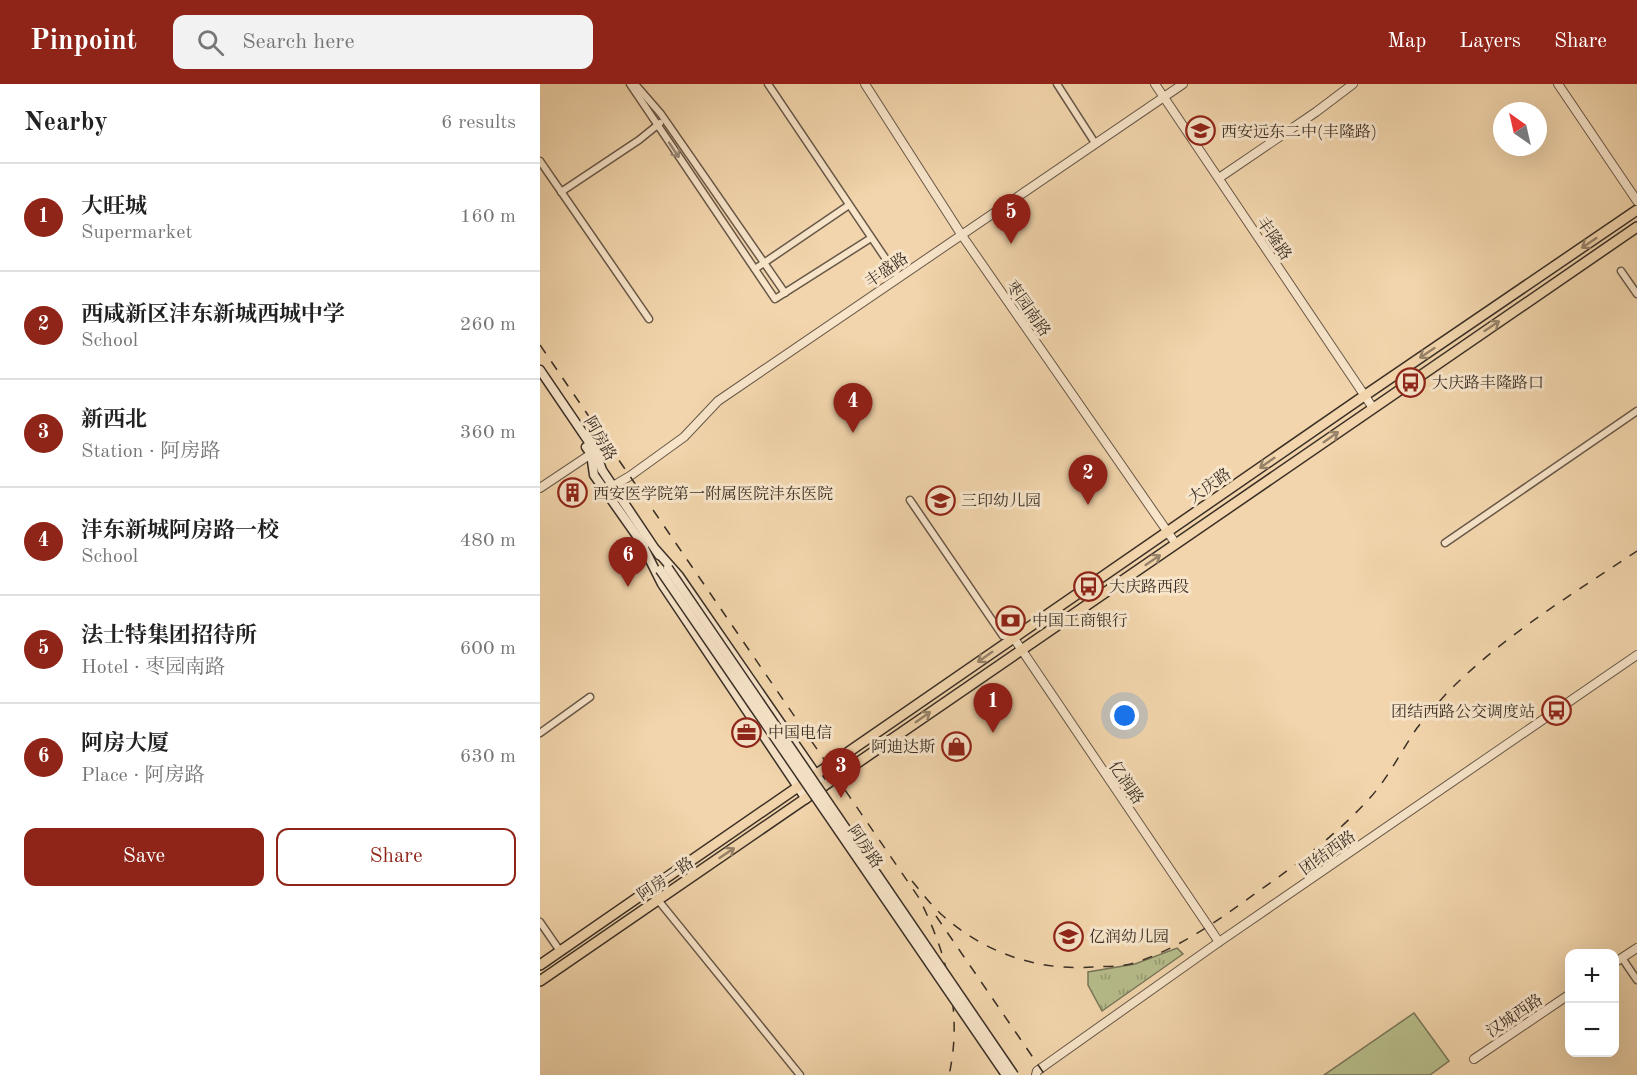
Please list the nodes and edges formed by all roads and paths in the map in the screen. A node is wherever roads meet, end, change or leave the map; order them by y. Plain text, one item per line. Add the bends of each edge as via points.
1 (632, 84) edge
2 (768, 84) edge
3 (865, 84) edge
4 (1057, 84) edge
5 (1155, 84) edge
6 (1183, 84) edge
7 (1353, 84) edge
8 (1558, 84) edge
9 (1164, 97) junction
10 (665, 120) junction
11 (657, 125) junction
12 (1095, 143) junction
13 (540, 161) edge
14 (700, 170) junction
15 (692, 176) junction
16 (1219, 178) junction
17 (561, 192) junction
18 (1637, 201) edge
19 (849, 205) junction
20 (727, 210) junction
21 (1637, 210) edge
22 (719, 215) junction
23 (1637, 227) edge
24 (961, 234) junction
25 (746, 238) junction
26 (871, 238) junction
27 (737, 243) junction
28 (764, 262) junction
29 (754, 268) junction
30 (1621, 271) dead end
31 (898, 277) junction
32 (784, 293) junction
33 (1637, 294) edge
34 (649, 319) dead end
35 (540, 370) edge
36 (540, 380) edge
37 (1365, 396) junction
38 (1373, 408) junction
39 (1637, 411) edge
40 (593, 452) junction
41 (613, 486) junction
42 (540, 488) edge
43 (910, 500) dead end
44 (1168, 532) junction
45 (1445, 543) dead end
46 (642, 544) junction
47 (1176, 544) junction
48 (656, 550) junction
49 (664, 569) junction
50 (1013, 637) junction
51 (1022, 649) junction
52 (1637, 655) edge
53 (590, 697) dead end
54 (540, 733) edge
55 (816, 774) junction
56 (824, 786) junction
57 (798, 787) junction
58 (806, 799) junction
59 (658, 900) junction
60 (604, 921) junction
61 (540, 922) edge
62 (612, 932) junction
63 (585, 934) junction
64 (1219, 942) junction
65 (592, 945) junction
66 (1637, 948) edge
67 (560, 951) junction
68 (1622, 958) junction
69 (1619, 960) edge
70 (540, 964) edge
71 (1637, 980) edge
72 (540, 981) edge
73 (1565, 997) edge
74 (1474, 1059) dead end
75 (800, 1075) edge
76 (1006, 1075) edge
77 (1014, 1075) edge
78 (1036, 1075) edge

1 - 10 street
1 - 11 street
2 - 19 street
3 - 24 street, 枣园南路
4 - 12 street
5 - 9 street, 丰隆路
6 - 9 street, 丰盛路
7 - 16 street
8 - 18 street
9 - 12 street, 丰盛路
9 - 16 street, 丰隆路
10 - 11 street
10 - 14 street
11 -> 15 street
11 - 17 street
12 - 24 street, 丰盛路
13 - 17 street
14 - 15 street
14 - 20 street
15 - 22 street
16 - 37 street, 丰隆路
17 - 34 street
19 - 26 street
19 - 28 street
20 - 22 street
20 - 25 street
21 -> 37 main road, 大庆路
22 - 27 street
38 -> 23 main road, 大庆路
24 - 31 street, 丰盛路
24 - 44 street, 枣园南路
25 - 27 street
25 - 28 street
26 - 31 street
26 - 32 street
27 - 29 street
28 - 29 street
28 - 32 street
29 - 32 street via 775,299
30 - 33 street
31 - 41 street, 丰盛路 via 718,401 684,437
35 - 40 main road, 阿房路
36 - 40 main road, 阿房路
37 - 38 street, 丰隆路
37 -> 44 main road, 大庆路
47 -> 38 main road, 大庆路
39 - 45 street
40 - 41 main road, 阿房路
40 - 42 street
40 - 46 main road, 阿房路 via 594,475
41 - 48 main road, 阿房路
43 - 50 street via 1003,636
44 - 47 street, 枣园南路
44 - 50 main road, 大庆路
46 - 49 main road, 阿房路
46 - 57 main road, 阿房路 via 662,584
51 -> 47 main road, 大庆路
48 - 49 main road, 阿房路
48 - 55 main road, 阿房路 via 679,576
49 - 76 main road, 阿房路, bridge
49 - 77 main road, 阿房路, bridge
50 - 51 street, 亿润路
50 -> 55 main road, 大庆路
56 -> 51 main road, 大庆路
51 - 64 street, 亿润路
52 - 64 street, 团结西路
53 - 54 street
55 - 56 main road, 阿房路
55 - 57 main road, 大庆路
56 - 58 main road, 大庆路
57 - 58 main road, 阿房路
57 - 60 main road, 阿房一路
59 -> 58 main road, 阿房一路
59 - 62 main road, 阿房一路
59 - 75 street
60 - 62 main road
60 - 63 main road, 阿房一路
61 - 67 street
62 - 65 main road, 阿房一路
63 - 65 main road
63 - 67 main road, 阿房一路
64 - 78 street, 团结西路
65 - 72 main road, 阿房一路
66 - 68 street
67 - 70 main road, 阿房一路
68 - 69 street
68 - 71 street
73 - 74 street, 汉城西路

